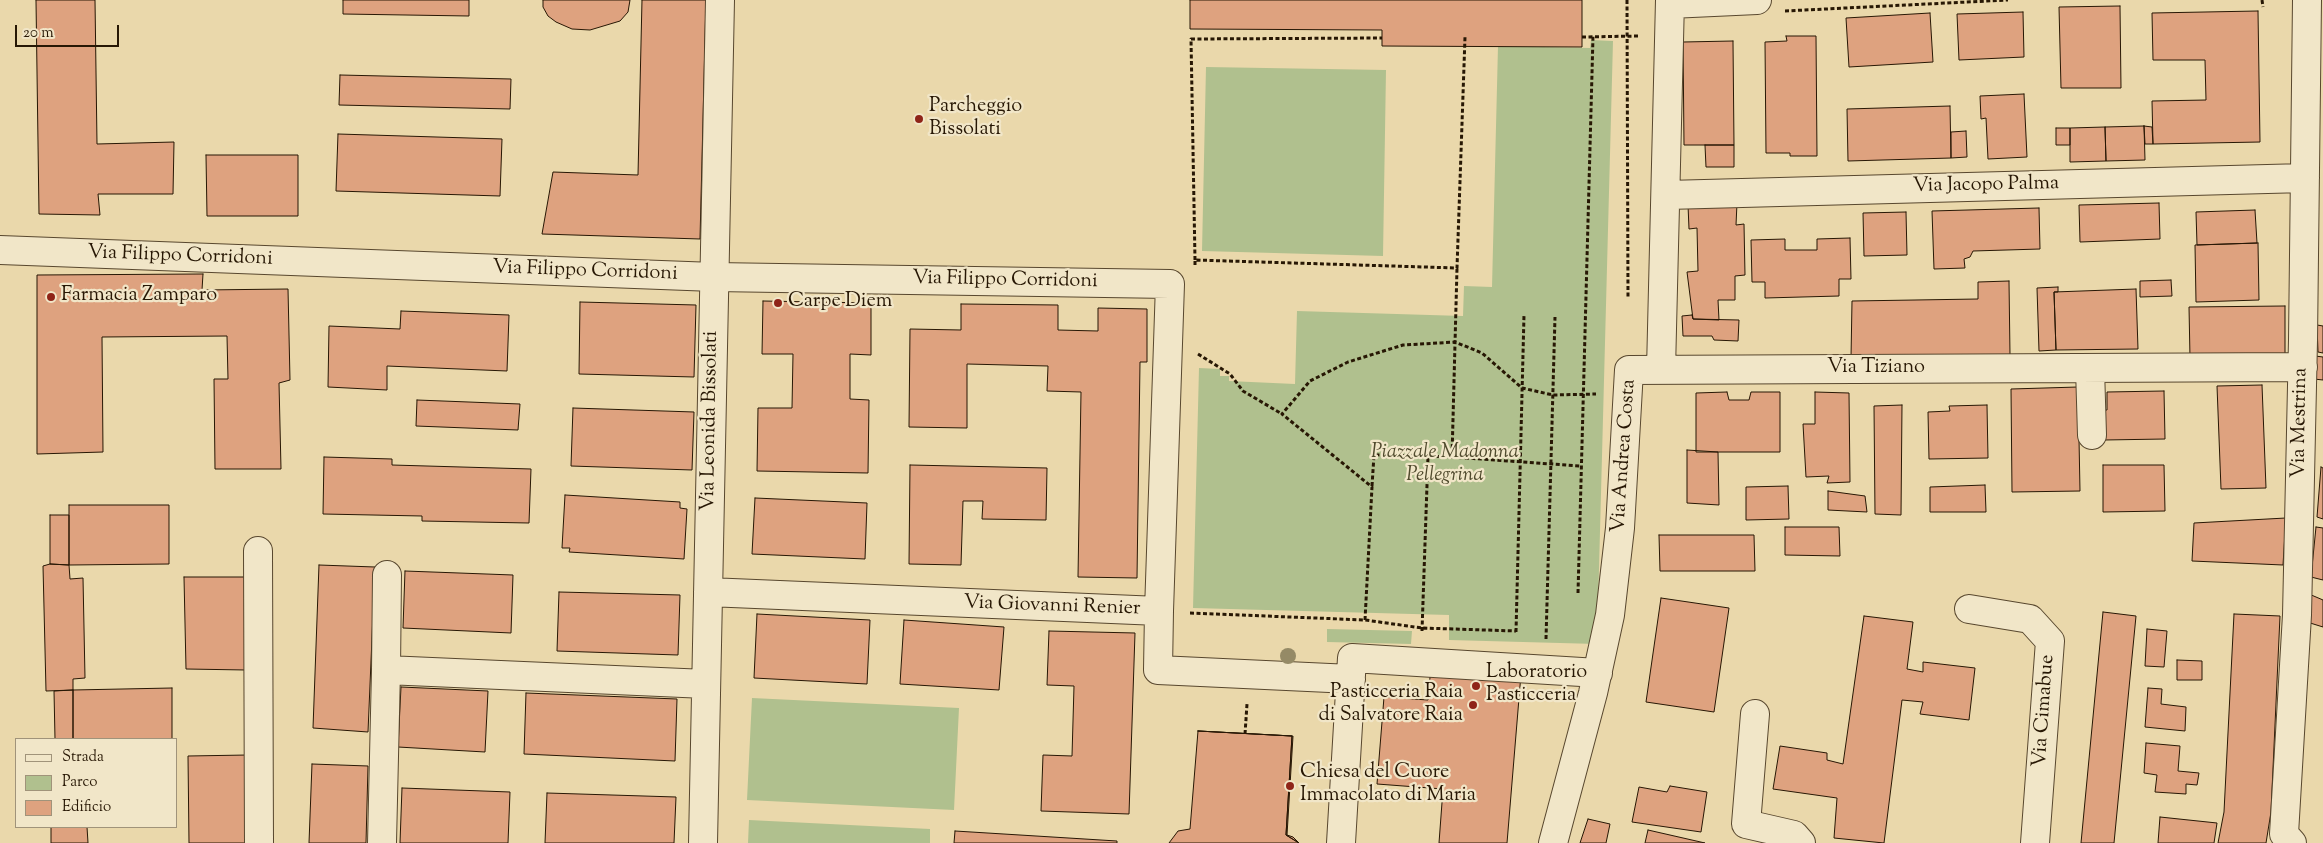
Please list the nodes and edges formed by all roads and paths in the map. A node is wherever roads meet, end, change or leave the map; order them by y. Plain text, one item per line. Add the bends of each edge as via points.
1 (720, 0) edge
2 (1627, 0) edge
3 (1757, 0) edge
4 (2008, 0) edge
5 (2262, 0) edge
6 (2307, 0) edge
7 (1670, 2) edge
8 (2263, 7) dead end
9 (1784, 11) dead end
10 (1593, 36) junction
11 (1627, 36) junction
12 (1670, 36) junction
13 (1464, 37) dead end
14 (1582, 37) dead end
15 (1382, 38) dead end
16 (2305, 178) junction
17 (1667, 194) junction
18 (0, 250) edge
19 (1195, 260) junction
20 (1195, 268) dead end
21 (1457, 268) junction
22 (714, 277) junction
23 (1170, 284) joint
24 (1628, 300) dead end
25 (1524, 315) dead end
26 (1555, 318) dead end
27 (1455, 342) junction
28 (1195, 361) dead end
29 (2303, 367) junction
30 (2090, 368) junction
31 (1662, 370) junction
32 (1522, 388) junction
33 (1582, 394) junction
34 (1628, 394) junction
35 (1553, 395) junction
36 (1282, 414) junction
37 (2092, 435) dead end
38 (1428, 456) junction
39 (1452, 457) junction
40 (1522, 462) junction
41 (1552, 464) junction
42 (1580, 466) junction
43 (1372, 487) junction
44 (258, 551) dead end
45 (387, 575) dead end
46 (708, 592) junction
47 (1578, 603) dead end
48 (1193, 608) dead end
49 (1969, 609) dead end
50 (1159, 611) junction
51 (1193, 613) junction
52 (1365, 620) junction
53 (1422, 628) junction
54 (1516, 631) junction
55 (1421, 662) junction
56 (1516, 668) junction
57 (386, 670) junction
58 (1545, 670) junction
59 (1598, 673) junction
60 (1350, 683) junction
61 (706, 684) junction
62 (1247, 701) dead end
63 (1755, 714) dead end
64 (1245, 734) dead end
65 (258, 843) edge
66 (382, 843) edge
67 (703, 843) edge
68 (1341, 843) edge
69 (1553, 843) edge
70 (1801, 843) edge
71 (2036, 843) edge
72 (2292, 843) edge

1 - 22 street, Via Leonida Bissolati
2 - 11 path
3 - 7 street
4 - 9 path
5 - 8 path
6 - 16 street, Via Mestrina
7 - 12 street, Via Andrea Costa
10 - 11 path
10 - 14 path
10 - 33 path
11 - 12 path
11 - 24 path
12 - 17 street, Via Andrea Costa
13 - 21 path
15 - 19 path via 1191,39
16 - 17 street, Via Jacopo Palma
16 - 29 street, Via Mestrina
17 - 31 street, Via Andrea Costa
18 - 22 street, Via Filippo Corridoni
19 - 20 path
19 - 21 path
21 - 27 path
22 - 23 street, Via Filippo Corridoni
22 - 46 street, Via Leonida Bissolati
23 - 50 street, Via Giovanni Renier
25 - 32 path
26 - 35 path
27 - 32 path via 1482,353
27 - 36 path via 1403,345 1348,362 1310,381
27 - 39 path
28 - 36 path via 1195,352 1230,374 1243,392
29 - 30 street, Via Tiziano
29 - 72 street, Via Mestrina via 2297,615 2284,834
30 - 31 street, Via Tiziano
30 - 37 street
31 - 34 street, Via Andrea Costa via 1629,370
32 - 35 path
32 - 40 path
33 - 34 path
33 - 35 path
33 - 42 path
34 - 59 street, Via Andrea Costa via 1619,538 1610,615
35 - 41 path
36 - 43 path
38 - 39 path
38 - 43 path via 1374,455
38 - 53 path
39 - 40 path
40 - 41 path
40 - 54 path
41 - 42 path
41 - 58 path
42 - 47 path
43 - 52 path
44 - 65 street
45 - 57 street
46 - 50 street, Via Giovanni Renier
46 - 61 street, Via Leonida Bissolati
48 - 51 path
49 - 71 street, Via Cimabue via 2030,619 2050,641
50 - 51 path
50 - 60 street via 1158,670
51 - 52 path
52 - 53 path
53 - 54 path
53 - 55 path
54 - 56 path
55 - 56 street
55 - 60 street via 1352,658
56 - 58 street
57 - 61 street
57 - 66 street
58 - 59 street
59 - 69 street, Via Andrea Costa
60 - 68 street
61 - 67 street, Via Leonida Bissolati
62 - 64 path
63 - 70 street via 1746,824 1794,835

